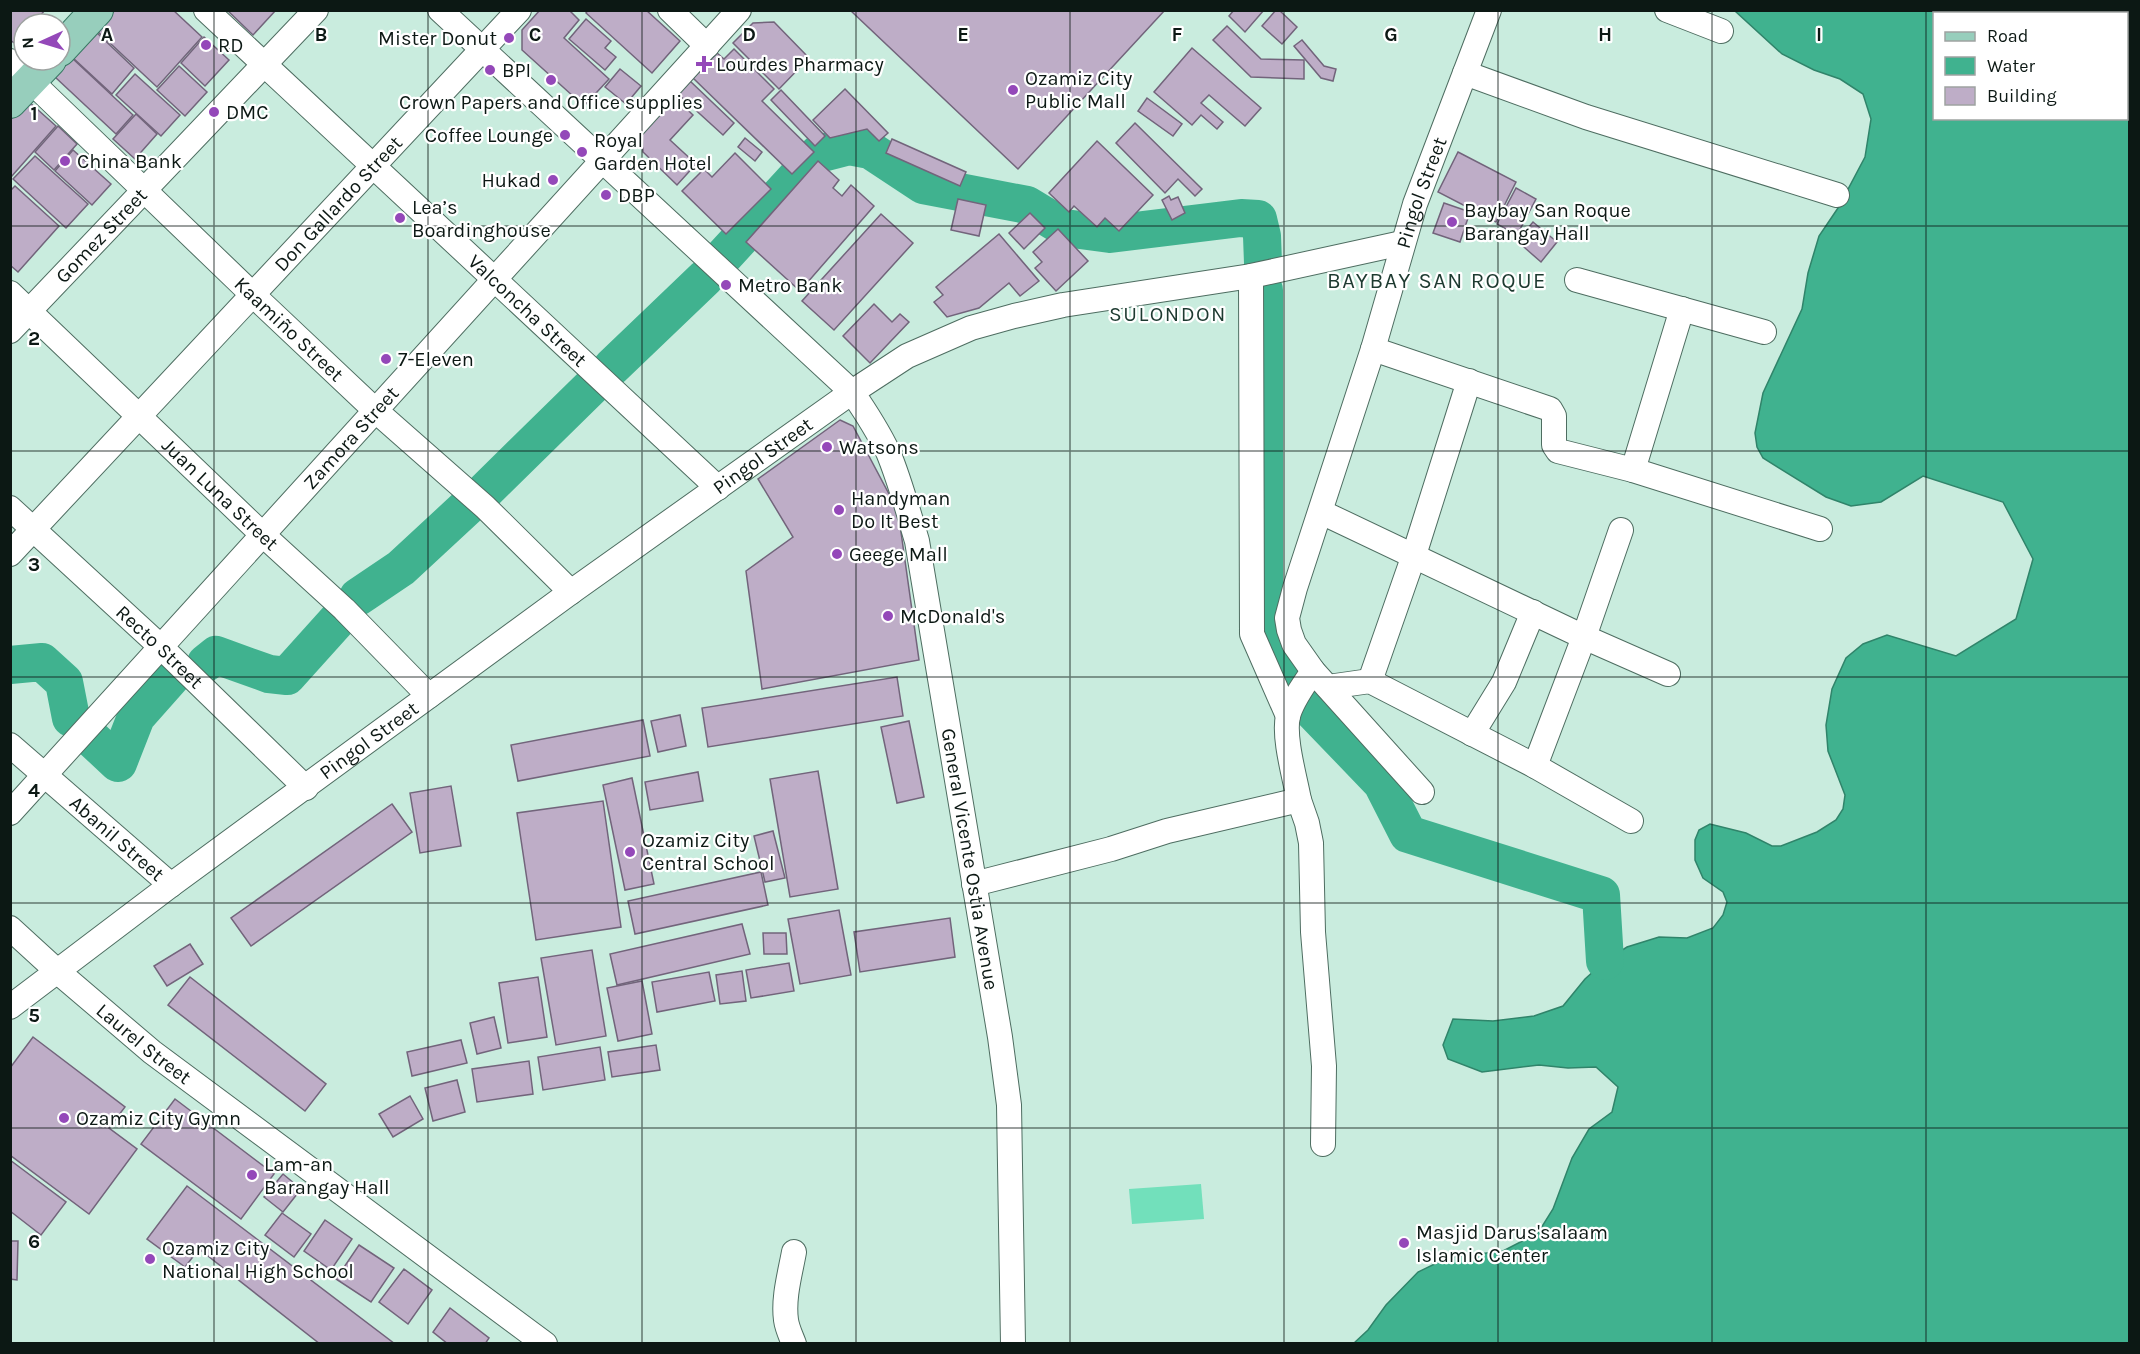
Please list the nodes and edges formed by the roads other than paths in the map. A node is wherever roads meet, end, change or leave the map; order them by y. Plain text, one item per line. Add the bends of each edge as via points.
1 (97, 10) edge
2 (206, 10) edge
3 (316, 10) edge
4 (440, 10) edge
5 (519, 10) edge
6 (670, 10) edge
7 (739, 10) edge
8 (1489, 10) edge
9 (1667, 10) edge
10 (1721, 31) dead end
11 (72, 37) edge
12 (707, 46) junction
13 (483, 49) junction
14 (265, 66) junction
15 (28, 72) edge
16 (36, 72) edge
17 (1465, 73) junction
18 (10, 102) edge
19 (603, 161) junction
20 (373, 166) junction
21 (145, 190) junction
22 (1837, 195) dead end
23 (1402, 243) junction
24 (1251, 276) junction
25 (495, 280) junction
26 (1577, 280) dead end
27 (10, 294) edge
28 (253, 295) junction
29 (1682, 309) junction
30 (30, 312) junction
31 (10, 331) edge
32 (1764, 332) dead end
33 (1373, 349) junction
34 (1469, 381) junction
35 (852, 392) junction
36 (376, 411) junction
37 (139, 417) junction
38 (1633, 470) junction
39 (718, 488) junction
40 (10, 508) edge
41 (1321, 512) junction
42 (1820, 529) dead end
43 (33, 530) junction
44 (1621, 530) dead end
45 (262, 535) junction
46 (10, 554) edge
47 (1414, 555) junction
48 (571, 592) junction
49 (1533, 612) junction
50 (1584, 636) junction
51 (161, 647) junction
52 (1668, 674) dead end
53 (1320, 679) junction
54 (1370, 681) junction
55 (429, 696) junction
56 (1288, 716) junction
57 (1472, 734) junction
58 (10, 745) edge
59 (1535, 766) junction
60 (44, 776) junction
61 (306, 788) junction
62 (1422, 792) dead end
63 (1299, 800) junction
64 (10, 813) edge
65 (1631, 821) dead end
66 (974, 884) junction
67 (171, 885) junction
68 (10, 928) edge
69 (57, 971) junction
70 (10, 1007) edge
71 (1323, 1144) dead end
72 (794, 1252) dead end
73 (545, 1344) edge
74 (794, 1344) edge
75 (1013, 1344) edge

1 - 11 main road
2 - 14 street, Valconcha Street
3 - 14 street, Gomez Street
4 - 13 street, General Vicente Ostia Avenue
5 - 13 street, Don Gallardo Street
6 - 12 street
7 - 12 street, Zamora Street
8 - 17 street, Pingol Street
9 - 10 street
12 - 19 street, Zamora Street
13 - 19 street, General Vicente Ostia Avenue
13 - 20 street, Don Gallardo Street
14 - 20 street, Valconcha Street
14 - 21 street, Gomez Street
15 - 18 main road
16 - 21 street, Kaamiño Street
17 - 22 street via 1586,117
17 - 23 street, Pingol Street
19 - 25 street, Zamora Street
19 - 35 street, General Vicente Ostia Avenue
20 - 25 street, Valconcha Street
20 - 28 street, Don Gallardo Street
21 - 28 street, Kaamiño Street
21 - 30 street, Gomez Street
23 - 24 street, Pingol Street
23 - 33 street
24 - 35 street, Pingol Street via 1063,305 982,325 907,356
24 - 56 street via 1252,634
25 - 36 street, Zamora Street
25 - 39 street, Valconcha Street
26 - 29 street
27 - 30 street, Juan Luna Street
28 - 36 street, Kaamiño Street
28 - 37 street, Don Gallardo Street
29 - 32 street
29 - 38 street
30 - 31 street, Gomez Street
30 - 37 street, Juan Luna Street
33 - 34 street
33 - 41 street
34 - 38 street via 1550,409 1558,451
34 - 47 street
35 - 39 street, Pingol Street
35 - 66 street, General Vicente Ostia Avenue via 887,451 917,541
36 - 45 street, Zamora Street
36 - 48 street, Kaamiño Street via 485,507
37 - 43 street, Don Gallardo Street
37 - 45 street, Juan Luna Street
38 - 42 street
39 - 48 street, Pingol Street
40 - 43 street, Recto Street
41 - 47 street
41 - 53 street via 1287,618 1294,644
43 - 46 street, Don Gallardo Street
43 - 51 street, Recto Street
44 - 50 street
45 - 51 street, Zamora Street
45 - 55 street, Juan Luna Street via 344,609
47 - 49 street
47 - 54 street
48 - 55 street, Pingol Street
49 - 50 street
49 - 57 street via 1504,682
50 - 52 street
50 - 59 street
51 - 60 street, Zamora Street
51 - 61 street, Recto Street
53 - 54 street
53 - 56 street
53 - 62 street
54 - 57 street
55 - 61 street, Pingol Street
56 - 63 street via 1286,732
57 - 59 street
58 - 60 street, Abanil Street
59 - 65 street
60 - 64 street, Zamora Street
60 - 67 street, Abanil Street
61 - 67 street, Pingol Street
63 - 66 street via 1167,831
63 - 71 street via 1311,843 1313,932 1324,1066
66 - 75 street, General Vicente Ostia Avenue via 1009,1105
67 - 69 street, Pingol Street
68 - 69 street, Laurel Street
69 - 70 street, Pingol Street
69 - 73 street, Laurel Street via 152,1052
72 - 74 street via 786,1321

